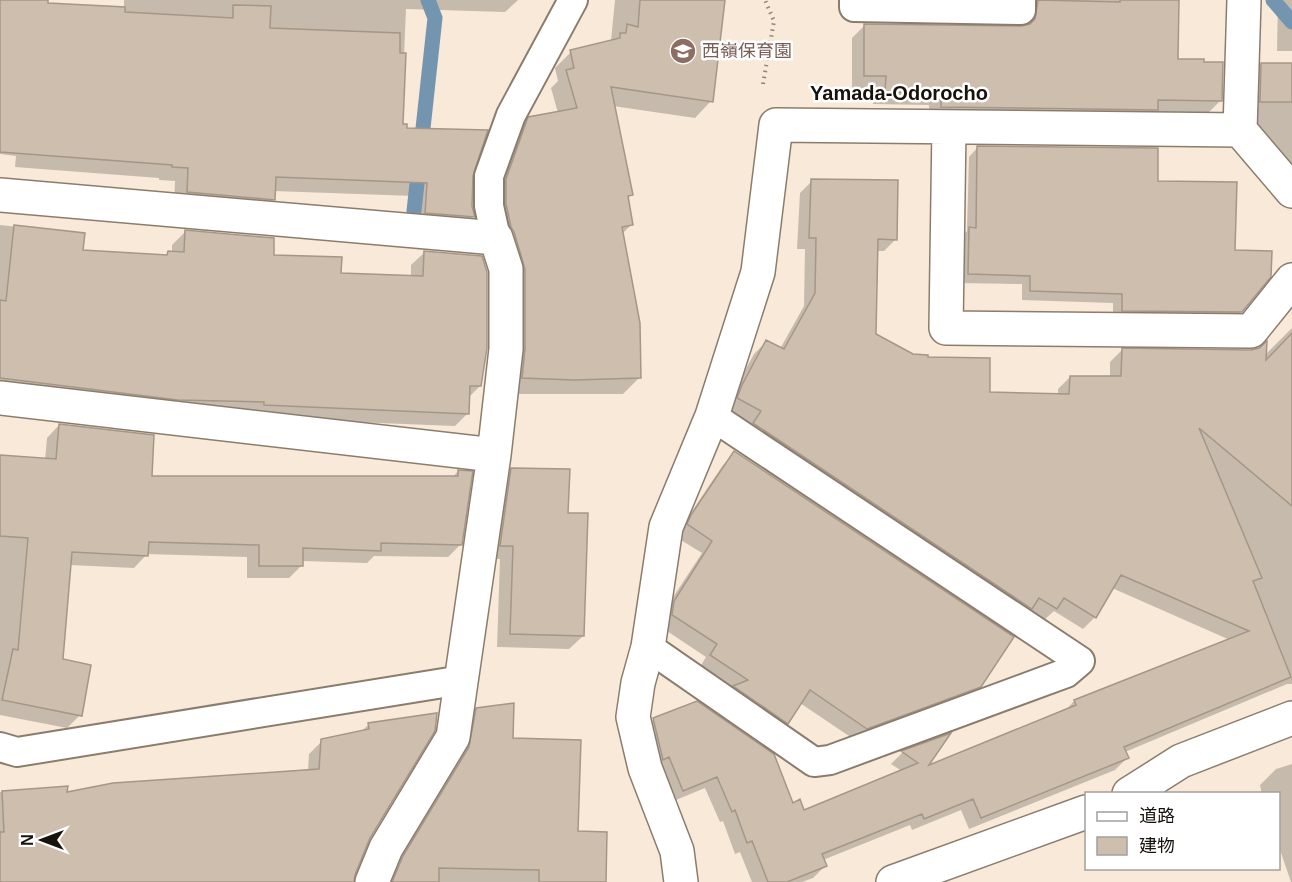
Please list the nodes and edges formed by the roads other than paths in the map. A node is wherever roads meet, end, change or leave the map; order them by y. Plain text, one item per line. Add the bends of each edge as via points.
1 (573, 0) edge
2 (854, 0) edge
3 (1021, 0) edge
4 (1244, 0) edge
5 (949, 127) junction
6 (1240, 130) junction
7 (1292, 191) edge
8 (0, 195) edge
9 (496, 237) junction
10 (1292, 280) edge
11 (0, 398) edge
12 (712, 416) junction
13 (494, 455) junction
14 (648, 646) junction
15 (462, 680) junction
16 (1292, 718) edge
17 (0, 747) edge
18 (1132, 792) edge
19 (1085, 812) edge
20 (964, 871) edge
21 (372, 882) edge
22 (681, 882) edge
23 (893, 882) edge

1 - 9 lane via 511,115 489,176 489,206
2 - 3 lane via 854,7 1021,10
4 - 6 street
5 - 6 street
5 - 10 street via 946,328 1251,330
5 - 12 street via 776,125 758,272
6 - 7 street
8 - 9 street
9 - 13 street via 506,268 507,349
11 - 13 street
12 - 14 street via 666,527
12 - 14 lane via 1080,661 1066,673 830,760 813,762
13 - 15 street
14 - 22 street via 633,717 645,768 677,851
15 - 17 lane via 17,752
15 - 21 street via 453,737 386,848
16 - 18 street via 1181,761
19 - 20 street
20 - 23 street

